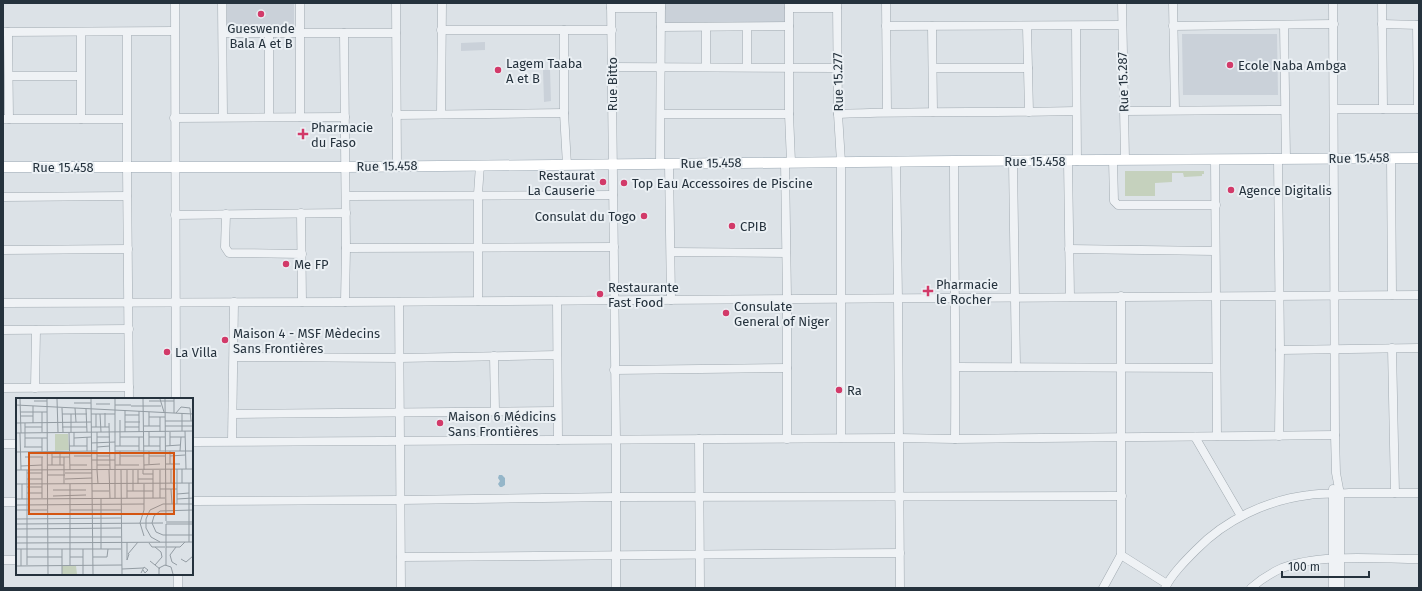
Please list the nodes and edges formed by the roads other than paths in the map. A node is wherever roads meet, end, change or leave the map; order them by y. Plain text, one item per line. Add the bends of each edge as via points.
1 (175, 3) edge
2 (222, 3) edge
3 (300, 3) edge
4 (396, 3) edge
5 (442, 3) edge
6 (886, 3) edge
7 (1122, 3) edge
8 (1173, 3) edge
9 (1334, 3) edge
10 (1382, 3) edge
11 (611, 5) edge
12 (837, 5) edge
13 (661, 6) edge
14 (789, 6) edge
15 (1334, 24) junction
16 (1382, 24) junction
17 (1122, 25) junction
18 (1284, 25) junction
19 (1418, 25) edge
20 (789, 26) junction
21 (886, 26) junction
22 (932, 26) junction
23 (1076, 26) junction
24 (1174, 26) junction
25 (661, 27) junction
26 (706, 27) junction
27 (747, 27) junction
28 (1027, 27) junction
29 (441, 30) junction
30 (564, 30) junction
31 (612, 30) junction
32 (174, 31) junction
33 (6, 32) edge
34 (81, 32) junction
35 (127, 32) junction
36 (223, 33) junction
37 (269, 33) junction
38 (299, 33) junction
39 (344, 33) junction
40 (396, 33) junction
41 (706, 67) junction
42 (746, 67) junction
43 (789, 67) junction
44 (612, 68) junction
45 (661, 68) junction
46 (838, 68) junction
47 (933, 68) junction
48 (1028, 68) junction
49 (8, 76) junction
50 (80, 76) junction
51 (1334, 109) junction
52 (1383, 109) junction
53 (1418, 109) edge
54 (1175, 110) junction
55 (1284, 110) junction
56 (1076, 111) junction
57 (1124, 111) junction
58 (887, 112) junction
59 (933, 112) junction
60 (1029, 112) junction
61 (564, 113) junction
62 (441, 114) junction
63 (660, 114) junction
64 (789, 114) junction
65 (838, 114) junction
66 (396, 115) junction
67 (223, 117) junction
68 (269, 117) junction
69 (300, 117) junction
70 (174, 118) junction
71 (345, 118) junction
72 (6, 119) edge
73 (81, 119) junction
74 (126, 119) junction
75 (1391, 158) junction
76 (1419, 158) edge
77 (1282, 159) junction
78 (1334, 159) junction
79 (1013, 160) junction
80 (1072, 160) junction
81 (1114, 160) junction
82 (1125, 160) junction
83 (1215, 160) junction
84 (896, 161) junction
85 (954, 161) junction
86 (788, 162) junction
87 (841, 162) junction
88 (613, 164) junction
89 (664, 164) junction
90 (480, 165) junction
91 (567, 165) junction
92 (127, 166) junction
93 (175, 166) junction
94 (396, 166) junction
95 (3, 167) edge
96 (345, 167) junction
97 (478, 194) junction
98 (613, 195) junction
99 (127, 196) junction
100 (346, 196) junction
101 (3, 197) edge
102 (1216, 205) junction
103 (302, 213) junction
104 (346, 213) junction
105 (226, 214) junction
106 (175, 215) junction
107 (478, 246) junction
108 (614, 247) junction
109 (346, 248) junction
110 (128, 249) junction
111 (1070, 249) junction
112 (3, 250) edge
113 (1215, 251) junction
114 (671, 252) junction
115 (786, 253) junction
116 (302, 254) junction
117 (1392, 295) junction
118 (1419, 295) edge
119 (1121, 296) junction
120 (1216, 296) junction
121 (1279, 296) junction
122 (1334, 296) junction
123 (1070, 297) junction
124 (898, 298) junction
125 (954, 298) junction
126 (1015, 298) junction
127 (787, 299) junction
128 (841, 299) junction
129 (557, 300) junction
130 (613, 300) junction
131 (671, 300) junction
132 (478, 301) junction
133 (128, 302) junction
134 (234, 302) junction
135 (302, 302) junction
136 (345, 302) junction
137 (399, 302) junction
138 (3, 303) edge
139 (176, 303) junction
140 (129, 329) junction
141 (3, 330) edge
142 (36, 330) junction
143 (1392, 348) junction
144 (1419, 348) edge
145 (1280, 350) junction
146 (1334, 350) junction
147 (557, 355) junction
148 (494, 356) junction
149 (234, 357) junction
150 (399, 358) junction
151 (956, 367) junction
152 (1016, 367) junction
153 (1120, 367) junction
154 (787, 368) junction
155 (1216, 368) junction
156 (614, 370) junction
157 (129, 387) junction
158 (3, 388) edge
159 (35, 388) junction
160 (129, 398) edge
161 (176, 398) edge
162 (495, 411) junction
163 (400, 412) junction
164 (557, 412) junction
165 (233, 414) junction
166 (1335, 435) junction
167 (1217, 436) junction
168 (1279, 436) junction
169 (1195, 437) junction
170 (787, 438) junction
171 (841, 438) junction
172 (899, 438) junction
173 (1121, 438) junction
174 (699, 439) junction
175 (955, 439) junction
176 (558, 440) junction
177 (616, 440) junction
178 (232, 441) junction
179 (400, 441) junction
180 (193, 442) edge
181 (3, 444) edge
182 (16, 444) edge
183 (1395, 493) junction
184 (1419, 493) edge
185 (1336, 494) junction
186 (699, 496) junction
187 (899, 496) junction
188 (1122, 496) junction
189 (616, 497) junction
190 (400, 500) junction
191 (193, 501) edge
192 (3, 502) edge
193 (16, 502) edge
194 (1241, 516) junction
195 (900, 553) junction
196 (699, 554) junction
197 (615, 556) junction
198 (1121, 556) junction
199 (401, 557) junction
200 (1336, 559) junction
201 (1419, 559) edge
202 (3, 560) edge
203 (16, 560) edge
204 (178, 575) edge
205 (1166, 586) edge
206 (178, 588) edge
207 (401, 588) edge
208 (616, 588) edge
209 (700, 588) edge
210 (900, 588) edge
211 (1103, 588) edge
212 (1251, 588) edge
213 (1333, 588) edge
214 (1340, 588) edge

1 - 32 street
2 - 36 street
3 - 38 street
4 - 40 street
5 - 29 street
6 - 21 street
7 - 17 street, Rue 15.287
8 - 24 street
9 - 15 street
10 - 16 street
11 - 13 street
11 - 31 street, Rue Bitto
12 - 14 street
12 - 46 street, Rue 15.277
13 - 25 street
14 - 20 street
15 - 18 street
15 - 51 street
16 - 19 street
16 - 52 street
17 - 23 street
17 - 57 street, Rue 15.287
18 - 24 street
18 - 55 street
19 - 53 street
20 - 27 street
20 - 43 street
21 - 22 street
21 - 58 street
22 - 28 street
22 - 47 street
23 - 28 street
23 - 56 street
24 - 54 street
25 - 26 street
25 - 45 street
26 - 27 street
26 - 41 street
27 - 42 street
28 - 48 street
29 - 30 street
29 - 62 street
30 - 31 street
30 - 61 street
31 - 44 street, Rue Bitto
32 - 35 street
32 - 70 street
33 - 34 street
33 - 49 street
34 - 35 street
34 - 50 street
35 - 74 street
36 - 37 street
36 - 67 street
37 - 38 street
37 - 68 street
38 - 39 street
38 - 69 street
39 - 40 street
39 - 71 street
40 - 66 street
41 - 42 street
41 - 45 street
42 - 43 street
43 - 46 street
43 - 64 street
44 - 45 street
44 - 88 street, Rue Bitto
45 - 63 street
46 - 65 street, Rue 15.277
47 - 48 street
47 - 59 street
48 - 60 street
49 - 50 street
49 - 72 street
50 - 73 street
51 - 52 street
51 - 78 street
52 - 53 street
54 - 55 street
54 - 57 street
55 - 77 street
56 - 60 street
56 - 80 street
57 - 82 street, Rue 15.287
58 - 59 street
58 - 65 street
59 - 60 street
61 - 62 street
61 - 91 street
62 - 66 street
63 - 64 street
63 - 89 street
64 - 86 street
65 - 87 street, Rue 15.277
66 - 94 street
67 - 68 street
67 - 70 street
68 - 69 street
69 - 71 street
70 - 93 street
71 - 96 street
72 - 73 street
73 - 74 street
74 - 92 street
75 - 76 main road, Rue 15.458
75 - 78 main road, Rue 15.458
75 - 117 street
77 - 78 main road, Rue 15.458
77 - 83 main road, Rue 15.458
77 - 121 street
78 - 122 street
79 - 80 main road, Rue 15.458
79 - 85 main road, Rue 15.458
79 - 126 street
80 - 81 main road, Rue 15.458
80 - 111 street
81 - 82 main road, Rue 15.458
81 - 102 street via 1114,201 1118,205
82 - 83 main road, Rue 15.458
83 - 102 street
84 - 85 main road, Rue 15.458
84 - 87 main road, Rue 15.458
84 - 124 street
85 - 125 street
86 - 87 main road, Rue 15.458
86 - 89 main road, Rue 15.458
86 - 115 street
87 - 128 street, Rue 15.277
88 - 89 main road, Rue 15.458
88 - 91 main road, Rue 15.458
88 - 98 street, Rue Bitto
89 - 114 street
90 - 91 main road, Rue 15.458
90 - 94 main road, Rue 15.458
90 - 97 street
92 - 93 main road, Rue 15.458
92 - 95 main road, Rue 15.458
92 - 99 street
93 - 96 main road, Rue 15.458
93 - 106 street
94 - 96 main road, Rue 15.458
96 - 100 street
97 - 98 street
97 - 100 street
97 - 107 street
98 - 108 street, Rue Bitto
99 - 101 street
99 - 110 street
100 - 104 street
102 - 113 street
103 - 104 street
103 - 105 street
103 - 116 street
104 - 109 street
105 - 106 street
105 - 116 street via 225,247 229,253
106 - 139 street
107 - 108 street
107 - 109 street
107 - 132 street
108 - 130 street, Rue Bitto
109 - 136 street
110 - 112 street
110 - 133 street
111 - 113 street
111 - 123 street
113 - 120 street
114 - 115 street
114 - 131 street
115 - 127 street
116 - 135 street
117 - 118 street
117 - 122 street
119 - 120 street
119 - 123 street
119 - 153 street
120 - 121 street
120 - 155 street
121 - 122 street
121 - 145 street
122 - 146 street
123 - 126 street
124 - 125 street
124 - 128 street
124 - 172 street
125 - 126 street
125 - 151 street
126 - 152 street
127 - 128 street
127 - 131 street
127 - 154 street
128 - 171 street, Rue 15.277
129 - 130 street
129 - 132 street
129 - 147 street
130 - 131 street
130 - 156 street, Rue Bitto
132 - 137 street
133 - 138 street
133 - 139 street
133 - 140 street
134 - 135 street
134 - 139 street
134 - 149 street
135 - 136 street
136 - 137 street
137 - 150 street
139 - 161 street
140 - 142 street
140 - 157 street
141 - 142 street
142 - 159 street
143 - 144 street
143 - 146 street
143 - 183 street
145 - 146 street
145 - 168 street
146 - 166 street
147 - 148 street
147 - 164 street
148 - 150 street
148 - 162 street
149 - 150 street
149 - 165 street
150 - 163 street
151 - 152 street
151 - 175 street
152 - 153 street
153 - 155 street
153 - 173 street
154 - 156 street
154 - 170 street
155 - 167 street
156 - 177 street, Rue Bitto
157 - 159 street
157 - 160 street
158 - 159 street
162 - 163 street
162 - 164 street
163 - 165 street
163 - 179 street
164 - 176 street
165 - 178 street
166 - 168 street
166 - 185 street
167 - 168 street
167 - 169 street
169 - 173 street
169 - 194 street
170 - 171 street
170 - 174 street
171 - 172 street
172 - 175 street
172 - 187 street
173 - 175 street
173 - 188 street
174 - 177 street
174 - 186 street
176 - 177 street
176 - 179 street
177 - 189 street, Rue Bitto
178 - 179 street
178 - 180 street
179 - 190 street
181 - 182 street
183 - 184 street
183 - 185 street
185 - 194 street via 1310,494 1285,499
185 - 200 street
186 - 187 street
186 - 189 street
186 - 196 street
187 - 188 street
187 - 195 street
188 - 198 street
189 - 190 street
189 - 197 street, Rue Bitto
190 - 191 street
190 - 199 street
192 - 193 street
194 - 205 street via 1202,543
195 - 196 street
195 - 210 street
196 - 197 street
196 - 209 street
197 - 199 street
197 - 208 street, Rue Bitto
198 - 205 street
198 - 211 street
199 - 207 street
200 - 201 street
200 - 212 street via 1304,562 1282,568
200 - 213 street
200 - 214 street
202 - 203 street
204 - 206 street

